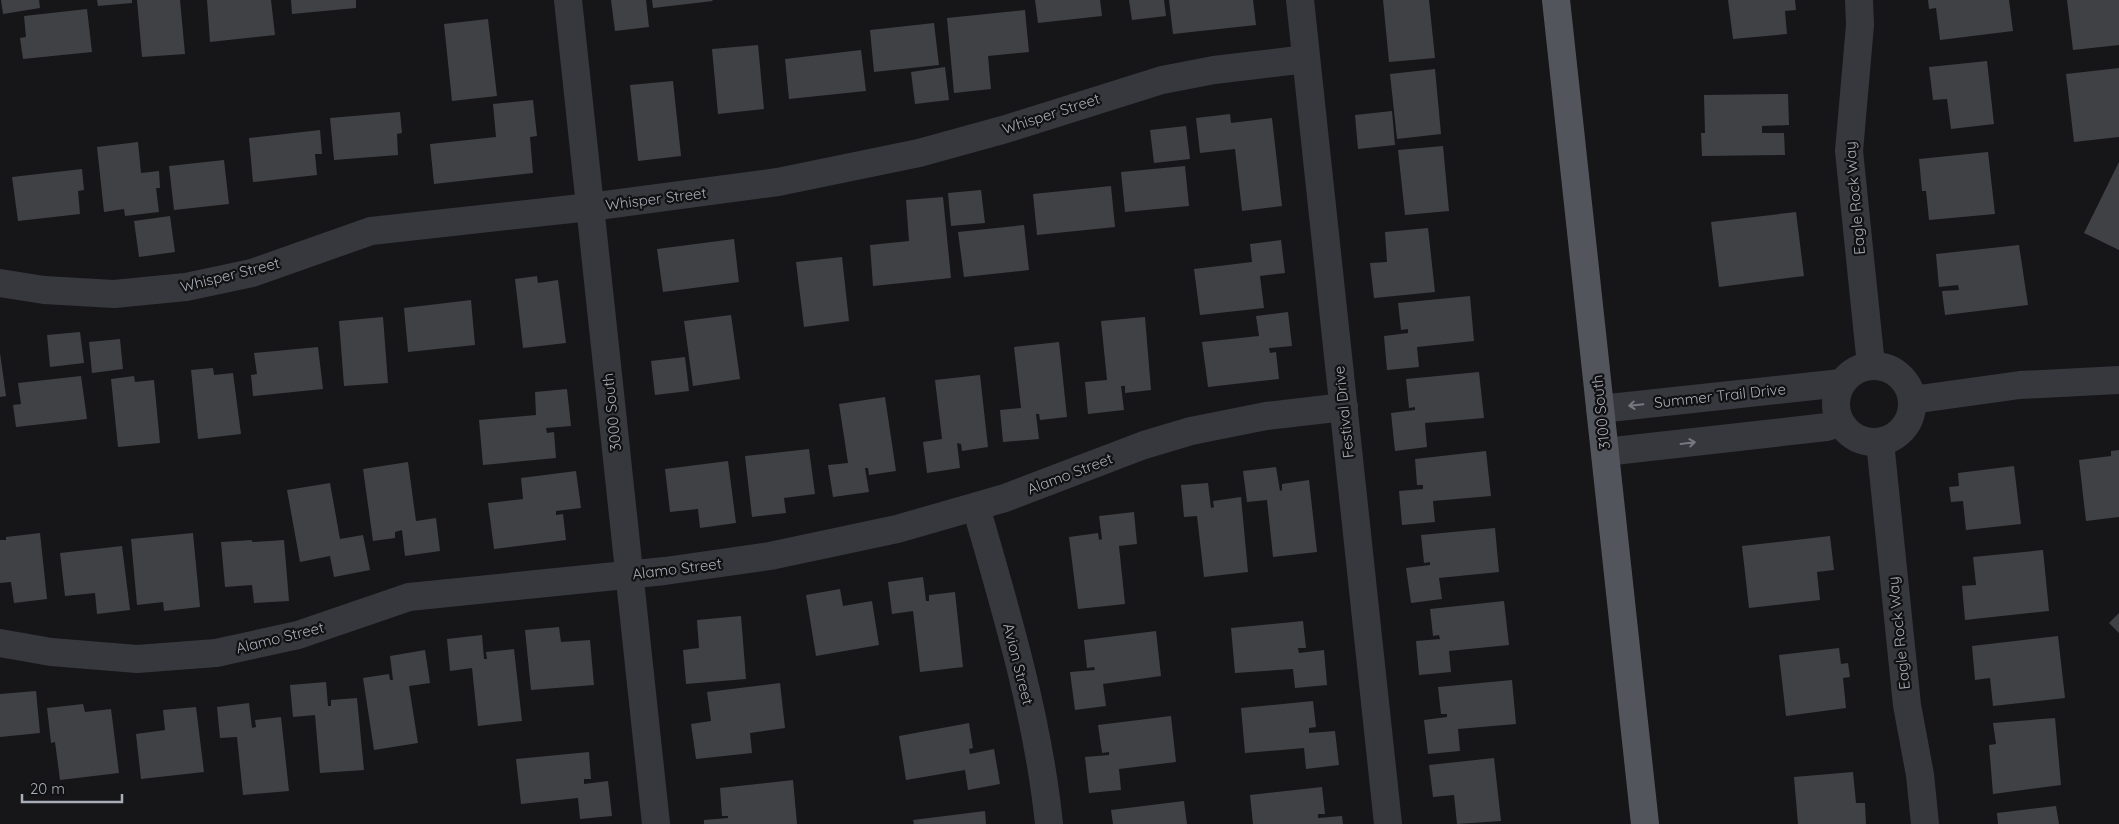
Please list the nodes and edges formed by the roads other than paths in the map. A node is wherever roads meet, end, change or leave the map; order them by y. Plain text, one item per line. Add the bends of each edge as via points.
1 (568, 0) edge
2 (1300, 0) edge
3 (1556, 0) edge
4 (1859, 0) edge
5 (1306, 59) junction
6 (590, 207) junction
7 (0, 283) edge
8 (1871, 365) junction
9 (2119, 380) edge
10 (1841, 384) junction
11 (1912, 400) junction
12 (1344, 407) junction
13 (1600, 409) junction
14 (1840, 422) junction
15 (1880, 442) junction
16 (1605, 452) junction
17 (976, 507) junction
18 (629, 575) junction
19 (0, 643) edge
20 (656, 824) edge
21 (1049, 824) edge
22 (1388, 824) edge
23 (1645, 824) edge
24 (1925, 824) edge

1 - 6 street, 3000 South
2 - 5 street, Festival Drive
3 - 13 main road, 3100 South
4 - 8 street, Eagle Rock Way via 1849,151
5 - 6 street, Whisper Street via 1162,80 1006,129 861,166 759,184
5 - 12 street, Festival Drive
6 - 7 street, Whisper Street via 371,231 252,273 186,287 114,294 44,290
6 - 18 street, 3000 South
8 - 10 street via 1849,374
8 - 11 street via 1894,371 1903,378
9 - 11 street via 2020,386
10 -> 13 street, Summer Trail Drive
10 - 14 street via 1836,396
11 - 15 street via 1909,417 1900,432
12 - 17 street, Alamo Street via 1266,416 1191,431
12 - 22 street, Festival Drive
13 - 16 main road, 3100 South
14 - 15 street via 1857,438
16 -> 14 street via 1827,427
15 - 24 street, Eagle Rock Way via 1907,705
16 - 23 main road, 3100 South
17 - 18 street, Alamo Street via 815,548 724,564
17 - 21 street, Avion Street via 1019,663 1041,765
18 - 19 street, Alamo Street via 409,597 298,636 216,654 128,658 51,652
18 - 20 street, 3000 South

